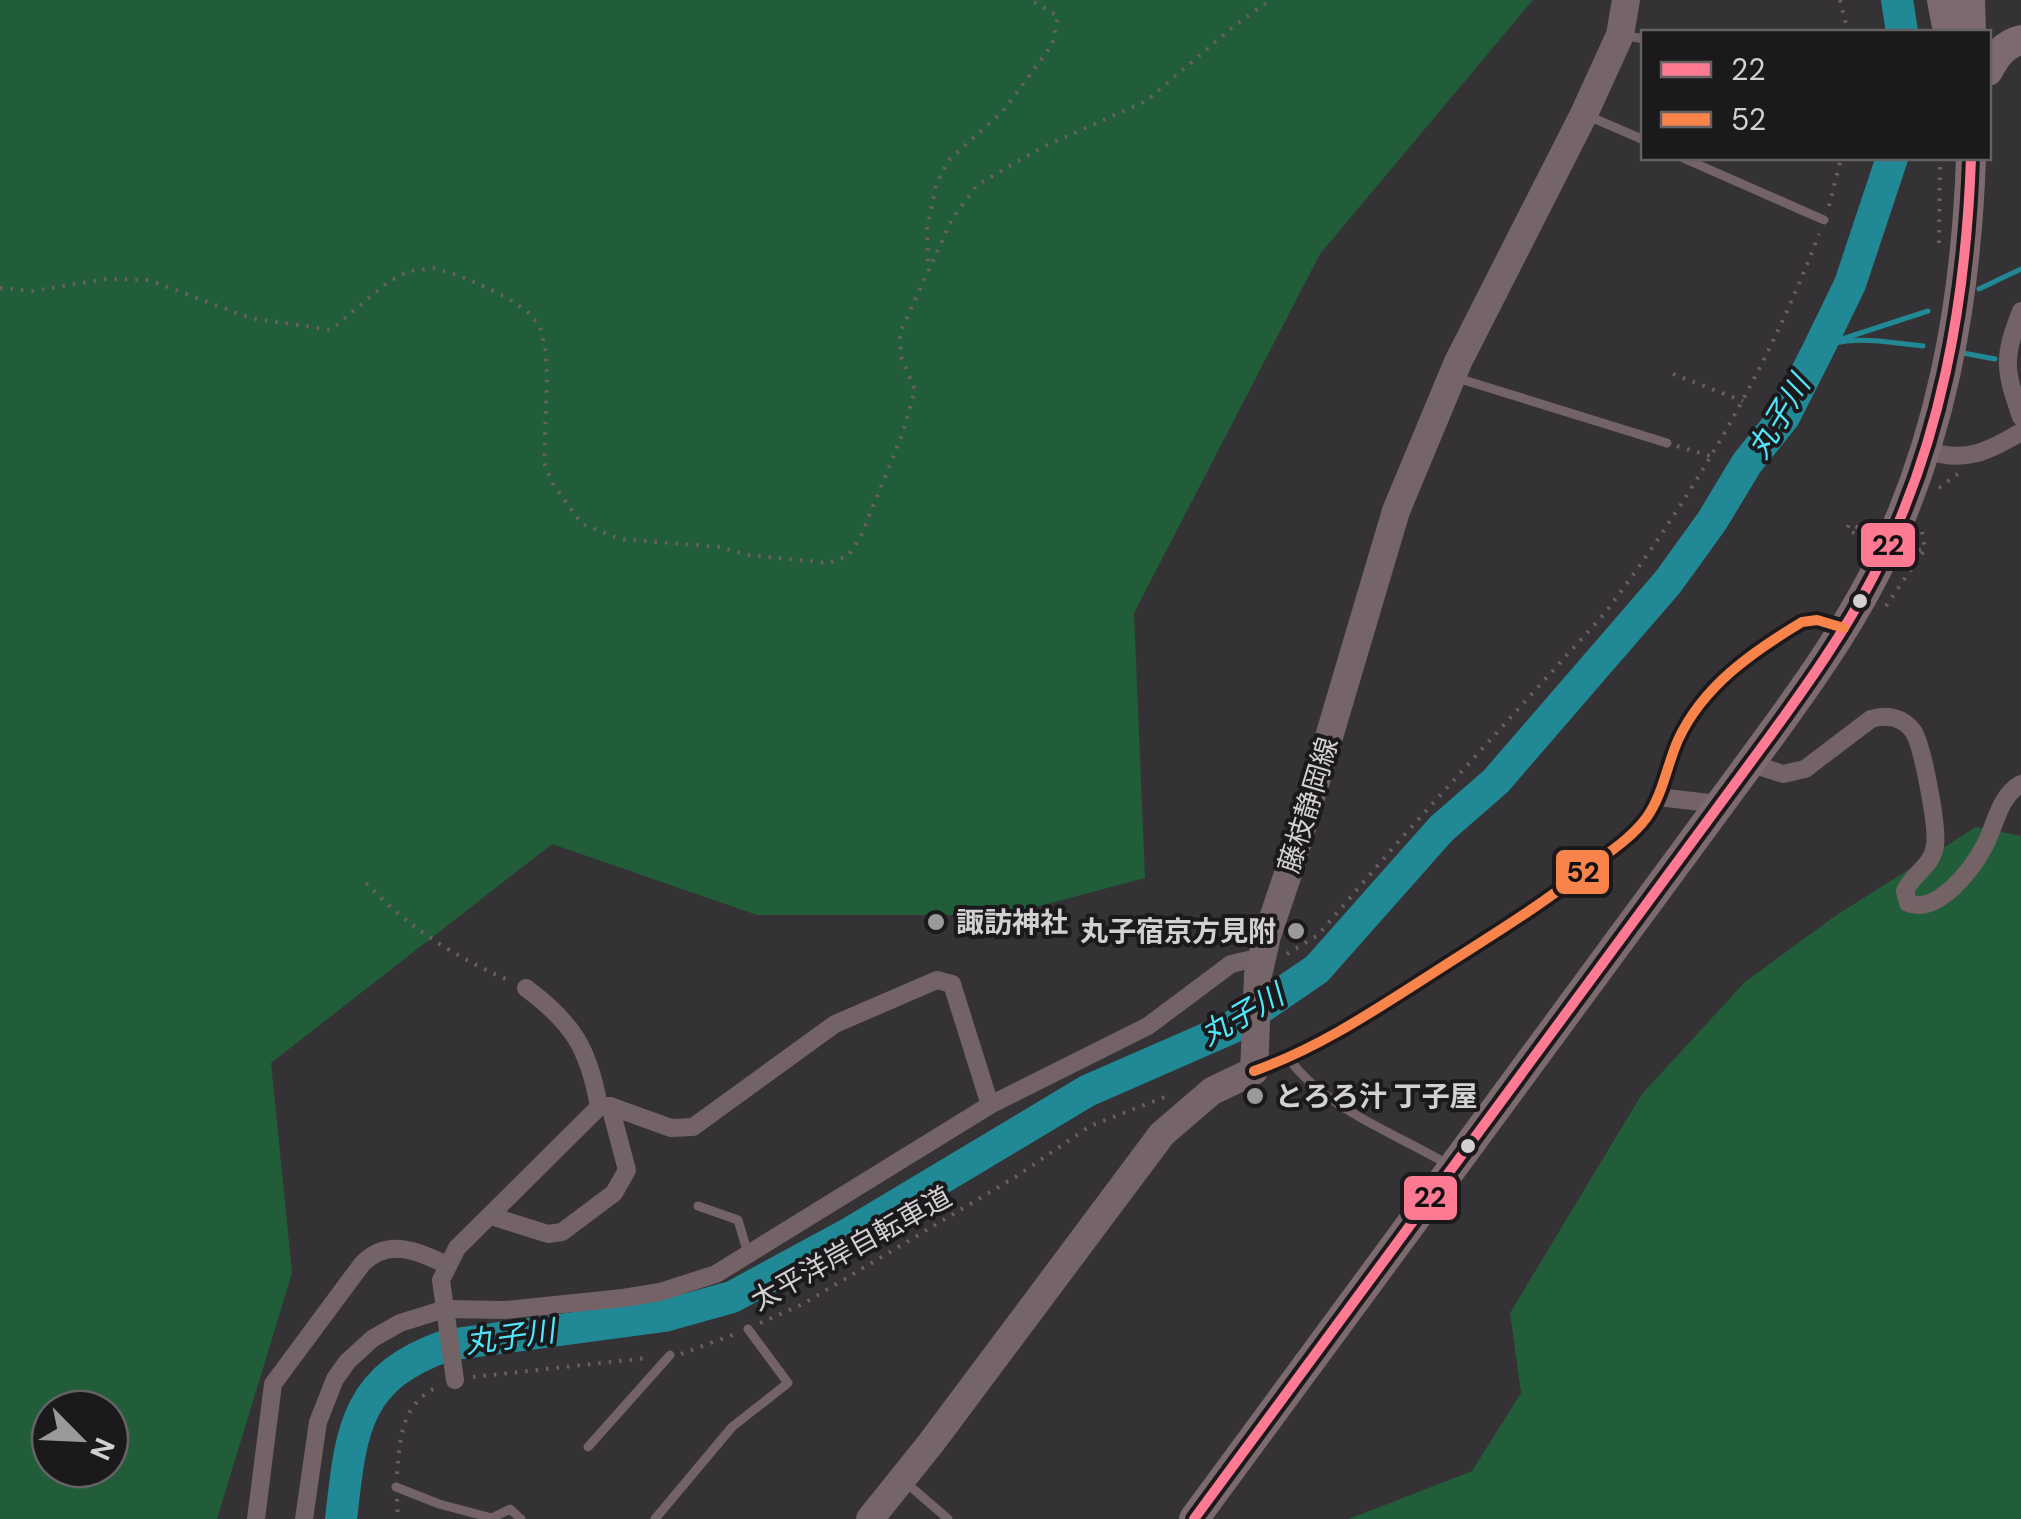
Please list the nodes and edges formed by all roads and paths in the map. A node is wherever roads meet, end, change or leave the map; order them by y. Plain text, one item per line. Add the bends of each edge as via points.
1 (1030, 0) edge
2 (1270, 0) edge
3 (1626, 0) edge
4 (1840, 0) edge
5 (1942, 0) edge
6 (1970, 0) edge
7 (1848, 30) edge
8 (1948, 30) edge
9 (1970, 30) edge
10 (1632, 37) edge
11 (2021, 40) edge
12 (1991, 66) edge
13 (1584, 114) junction
14 (1641, 139) edge
15 (1688, 160) edge
16 (1841, 160) edge
17 (1940, 160) edge
18 (1968, 164) edge
19 (1824, 220) junction
20 (1939, 257) dead end
21 (928, 266) junction
22 (0, 288) edge
23 (2021, 312) edge
24 (1673, 374) dead end
25 (1452, 376) junction
26 (1743, 401) junction
27 (2021, 417) edge
28 (2021, 432) edge
29 (1667, 443) joint
30 (1927, 450) junction
31 (1710, 456) junction
32 (1875, 526) dead end
33 (1925, 549) dead end
34 (1844, 628) junction
35 (1749, 763) junction
36 (2021, 784) edge
37 (1658, 797) junction
38 (1718, 804) junction
39 (366, 883) dead end
40 (1260, 966) junction
41 (526, 988) joint
42 (1289, 1058) junction
43 (1254, 1071) junction
44 (1172, 1095) dead end
45 (990, 1105) junction
46 (605, 1106) junction
47 (1454, 1168) junction
48 (698, 1206) dead end
49 (491, 1216) junction
50 (748, 1256) junction
51 (446, 1265) junction
52 (446, 1312) junction
53 (748, 1329) junction
54 (670, 1356) junction
55 (454, 1375) junction
56 (588, 1447) dead end
57 (902, 1479) junction
58 (396, 1487) junction
59 (256, 1519) edge
60 (304, 1519) edge
61 (398, 1519) edge
62 (521, 1519) edge
63 (655, 1519) edge
64 (870, 1519) edge
65 (948, 1519) edge
66 (1194, 1519) edge

1 - 21 path via 1058,16 1052,46 1003,111 948,161 927,230
2 - 21 path via 1146,101 976,185
3 - 10 main road, 藤枝静岡線
4 - 7 path
5 - 8 highway
6 - 9 highway
10 - 13 main road, 藤枝静岡線
11 - 12 highway
13 - 14 lane
13 - 25 main road, 藤枝静岡線
15 - 19 lane
16 - 19 path
17 - 20 path
18 - 30 highway
19 - 26 path via 1792,306
21 - 22 path via 900,333 901,357 915,390 902,434 861,536 848,556 829,563 620,540 582,524 544,463 547,381 540,327 508,298 435,268 388,282 331,330 250,318 149,280
23 - 27 street via 2006,360
24 - 26 path
25 - 29 lane
25 - 40 main road, 藤枝静岡線 via 1396,511
26 - 31 path
28 - 30 street via 1972,456
29 - 31 path
30 - 34 highway via 1899,523
31 - 40 path via 1672,523 1605,613 1318,936
32 - 33 path, bridge via 1865,537 1847,530 1850,524 1912,549
34 - 35 highway
34 - 37 street via 1802,622 1715,683 1678,740
35 - 36 street via 1792,774 1871,719 1883,715 1907,724 1920,748 1936,827 1927,867 1905,890 1915,906 1933,902 1972,866 2007,794
35 - 38 highway
37 - 38 street
37 - 42 street via 1630,834 1545,901
38 - 47 highway
39 - 41 path via 429,939
40 - 43 main road, 藤枝静岡線
40 - 45 street via 1231,964 1148,1026
41 - 46 street via 556,1010 580,1042
42 - 43 street
42 - 47 lane via 1326,1098
43 - 57 main road via 1212,1091 1162,1134
44 - 53 path, 太平洋岸自転車道 via 1090,1126 803,1304
45 - 46 street via 952,984 936,980 834,1024 693,1127 671,1128
45 - 50 street
46 - 49 street
46 - 49 street via 626,1170 614,1194 562,1232 548,1234
47 - 66 highway
48 - 50 lane via 738,1220
49 - 51 street
50 - 52 street via 660,1292
51 - 52 street
51 - 59 street via 392,1248 373,1252 362,1264 273,1384
52 - 55 street
52 - 60 street via 400,1323 372,1339 335,1379 318,1422
53 - 54 path, 太平洋岸自転車道
53 - 63 lane via 788,1382 732,1426
54 - 55 path, 太平洋岸自転車道
54 - 56 lane
55 - 58 path, 太平洋岸自転車道 via 424,1394 406,1417
57 - 64 main road
57 - 65 lane
58 - 61 path, 太平洋岸自転車道
58 - 62 lane via 492,1518 510,1509

